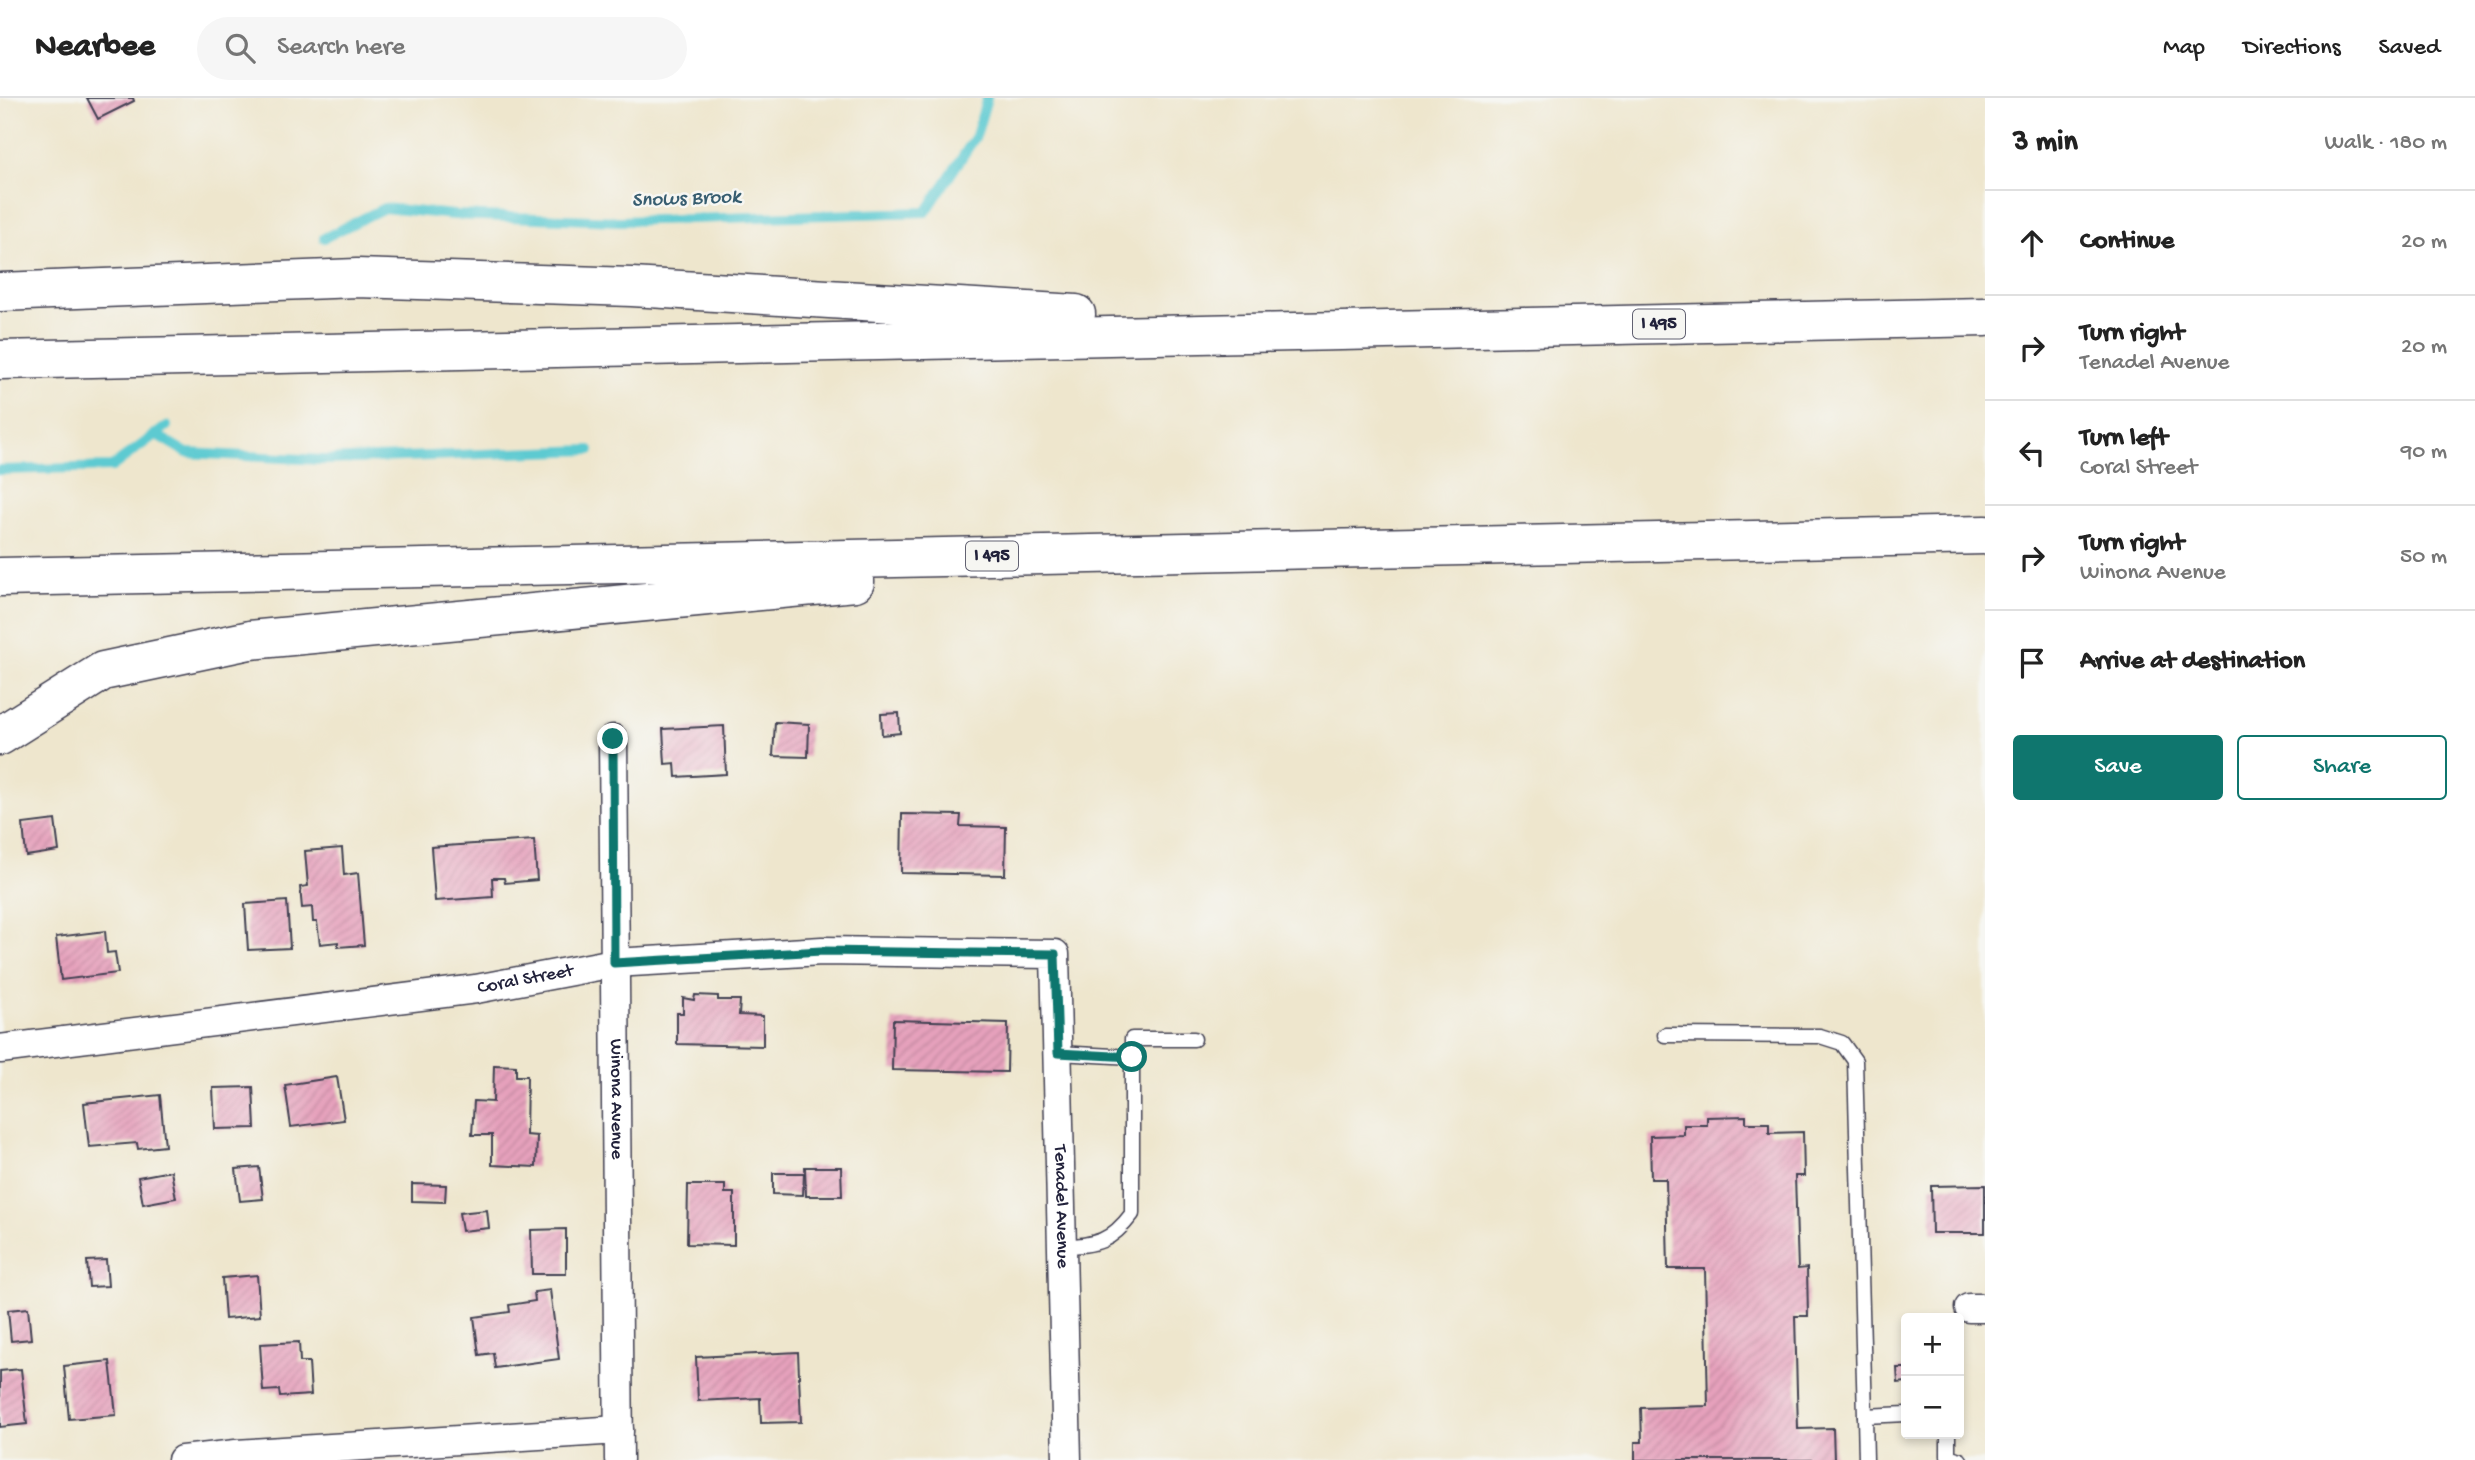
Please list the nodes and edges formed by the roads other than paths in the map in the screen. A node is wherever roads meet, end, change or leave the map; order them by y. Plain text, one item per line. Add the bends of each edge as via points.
1 (0, 292) edge
2 (1985, 317) edge
3 (1333, 331) junction
4 (0, 360) edge
5 (1985, 535) edge
6 (1137, 553) junction
7 (0, 577) edge
8 (0, 736) edge
9 (613, 739) dead end
10 (1055, 954) joint
11 (614, 963) junction
12 (1665, 1035) dead end
13 (1194, 1039) dead end
14 (0, 1049) edge
15 (1058, 1053) junction
16 (1132, 1057) junction
17 (1062, 1247) junction
18 (1901, 1414) edge
19 (1865, 1416) junction
20 (619, 1430) junction
21 (1949, 1439) edge
22 (1952, 1459) edge
23 (182, 1460) edge
24 (619, 1460) edge
25 (1067, 1460) edge
26 (1866, 1460) edge

1 - 3 highway via 398,279 632,286
2 - 3 highway, I 495
3 - 4 highway, I 495
5 - 6 highway, I 495
6 - 7 highway, I 495
6 - 8 highway via 250,640 103,671
9 - 11 street, Winona Avenue
10 - 11 street, Coral Street via 821,951
10 - 15 street, Tenadel Avenue
11 - 14 street, Coral Street via 476,989
11 - 20 street, Winona Avenue
12 - 19 lane via 1820,1036 1842,1043 1855,1061
13 - 16 lane via 1132,1039
15 - 16 lane
15 - 17 street, Tenadel Avenue
16 - 17 lane via 1132,1214 1121,1230 1097,1244
17 - 25 street, Tenadel Avenue
18 - 19 lane
19 - 26 lane
20 - 23 street
20 - 24 street, Winona Avenue
21 - 22 lane

